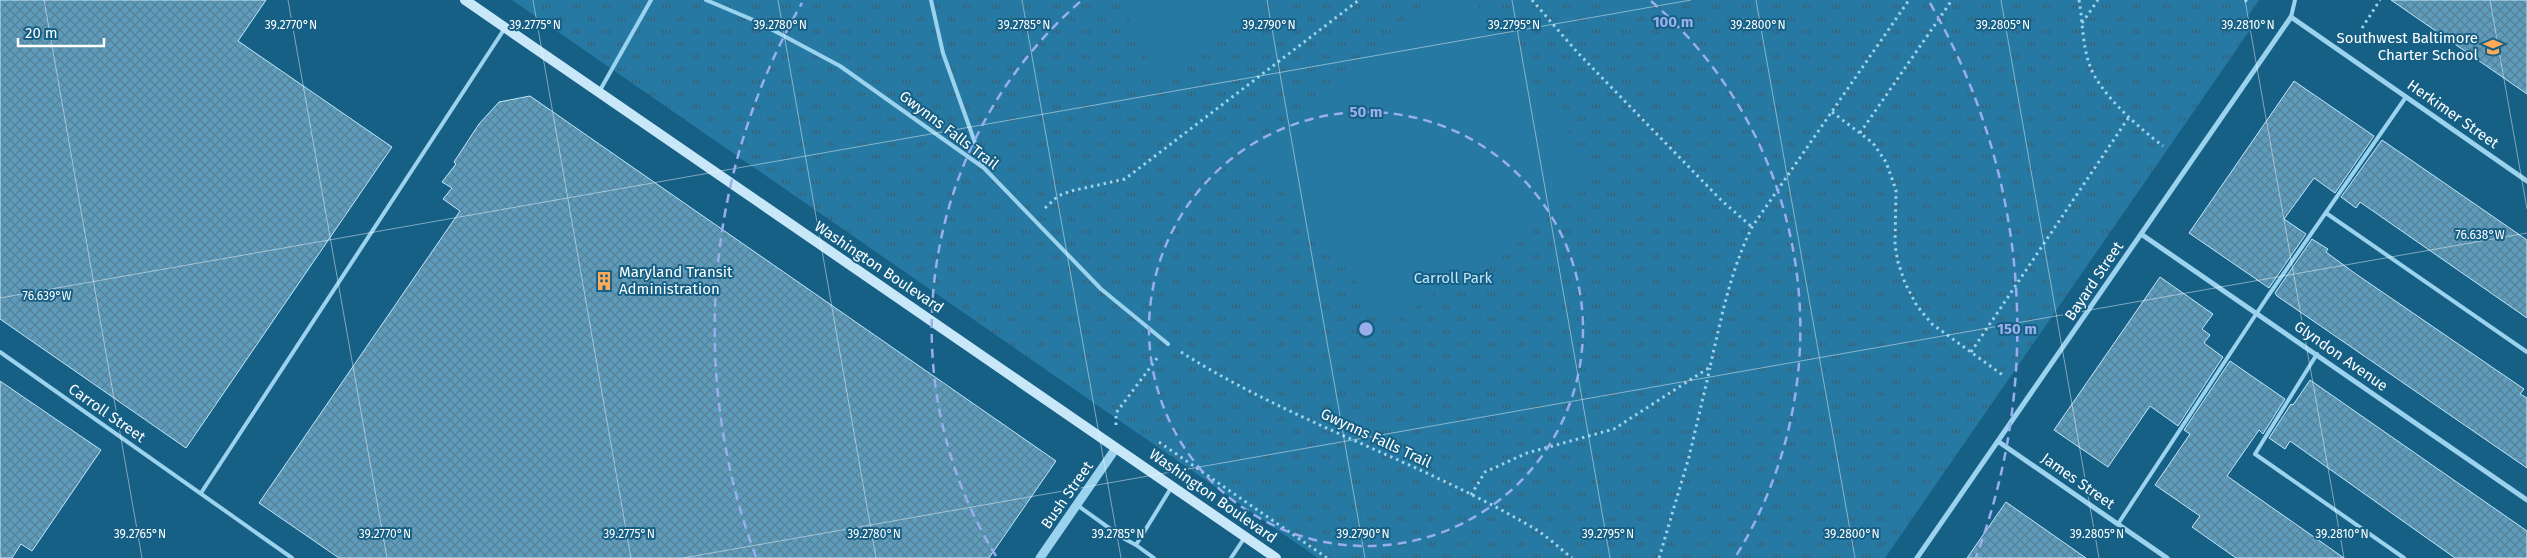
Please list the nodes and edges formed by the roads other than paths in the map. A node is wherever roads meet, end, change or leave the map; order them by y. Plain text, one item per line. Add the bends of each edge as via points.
1 (465, 0) edge
2 (651, 0) edge
3 (706, 0) edge
4 (931, 0) edge
5 (2294, 0) edge
6 (2291, 17) junction
7 (505, 28) junction
8 (598, 93) junction
9 (2406, 97) junction
10 (984, 168) junction
11 (2527, 181) edge
12 (2326, 213) junction
13 (2141, 234) junction
14 (2257, 313) junction
15 (1168, 344) road end
16 (0, 352) edge
17 (2527, 352) edge
18 (2317, 354) junction
19 (1999, 442) junction
20 (1116, 448) junction
21 (1173, 486) junction
22 (201, 493) junction
23 (2527, 500) edge
24 (1077, 505) junction
25 (2118, 524) junction
26 (1245, 537) junction
27 (1136, 545) junction
28 (292, 558) edge
29 (1040, 558) edge
30 (1154, 558) edge
31 (1232, 558) edge
32 (1276, 558) edge
33 (1917, 558) edge
34 (2167, 558) edge
35 (2404, 558) edge

1 - 7 main road, Washington Boulevard
2 - 8 lane
3 - 10 lane, Gwynns Falls Trail via 758,22 840,66
4 - 10 lane via 943,53
5 - 6 lane
6 - 9 street, Herkimer Street
6 - 13 street, Bayard Street
7 - 8 main road, Washington Boulevard
7 - 22 lane
8 - 20 main road, Washington Boulevard
9 - 11 street, Herkimer Street
9 - 12 lane
10 - 15 lane, Gwynns Falls Trail via 1101,289
12 - 14 lane
12 - 17 lane
13 - 14 street, Glyndon Avenue
13 - 19 street, Bayard Street
14 - 18 street, Glyndon Avenue
14 - 25 lane
16 - 22 lane, Carroll Street
18 - 23 street, Glyndon Avenue
18 - 35 lane via 2255,454
19 - 25 street, James Street
19 - 33 street, Bayard Street
20 - 21 main road, Washington Boulevard
20 - 24 street, Bush Street
21 - 26 main road, Washington Boulevard
21 - 27 lane
22 - 28 lane, Carroll Street
24 - 27 lane
24 - 29 street, Bush Street
25 - 34 street, James Street
26 - 31 lane
26 - 32 main road, Washington Boulevard
27 - 30 lane

